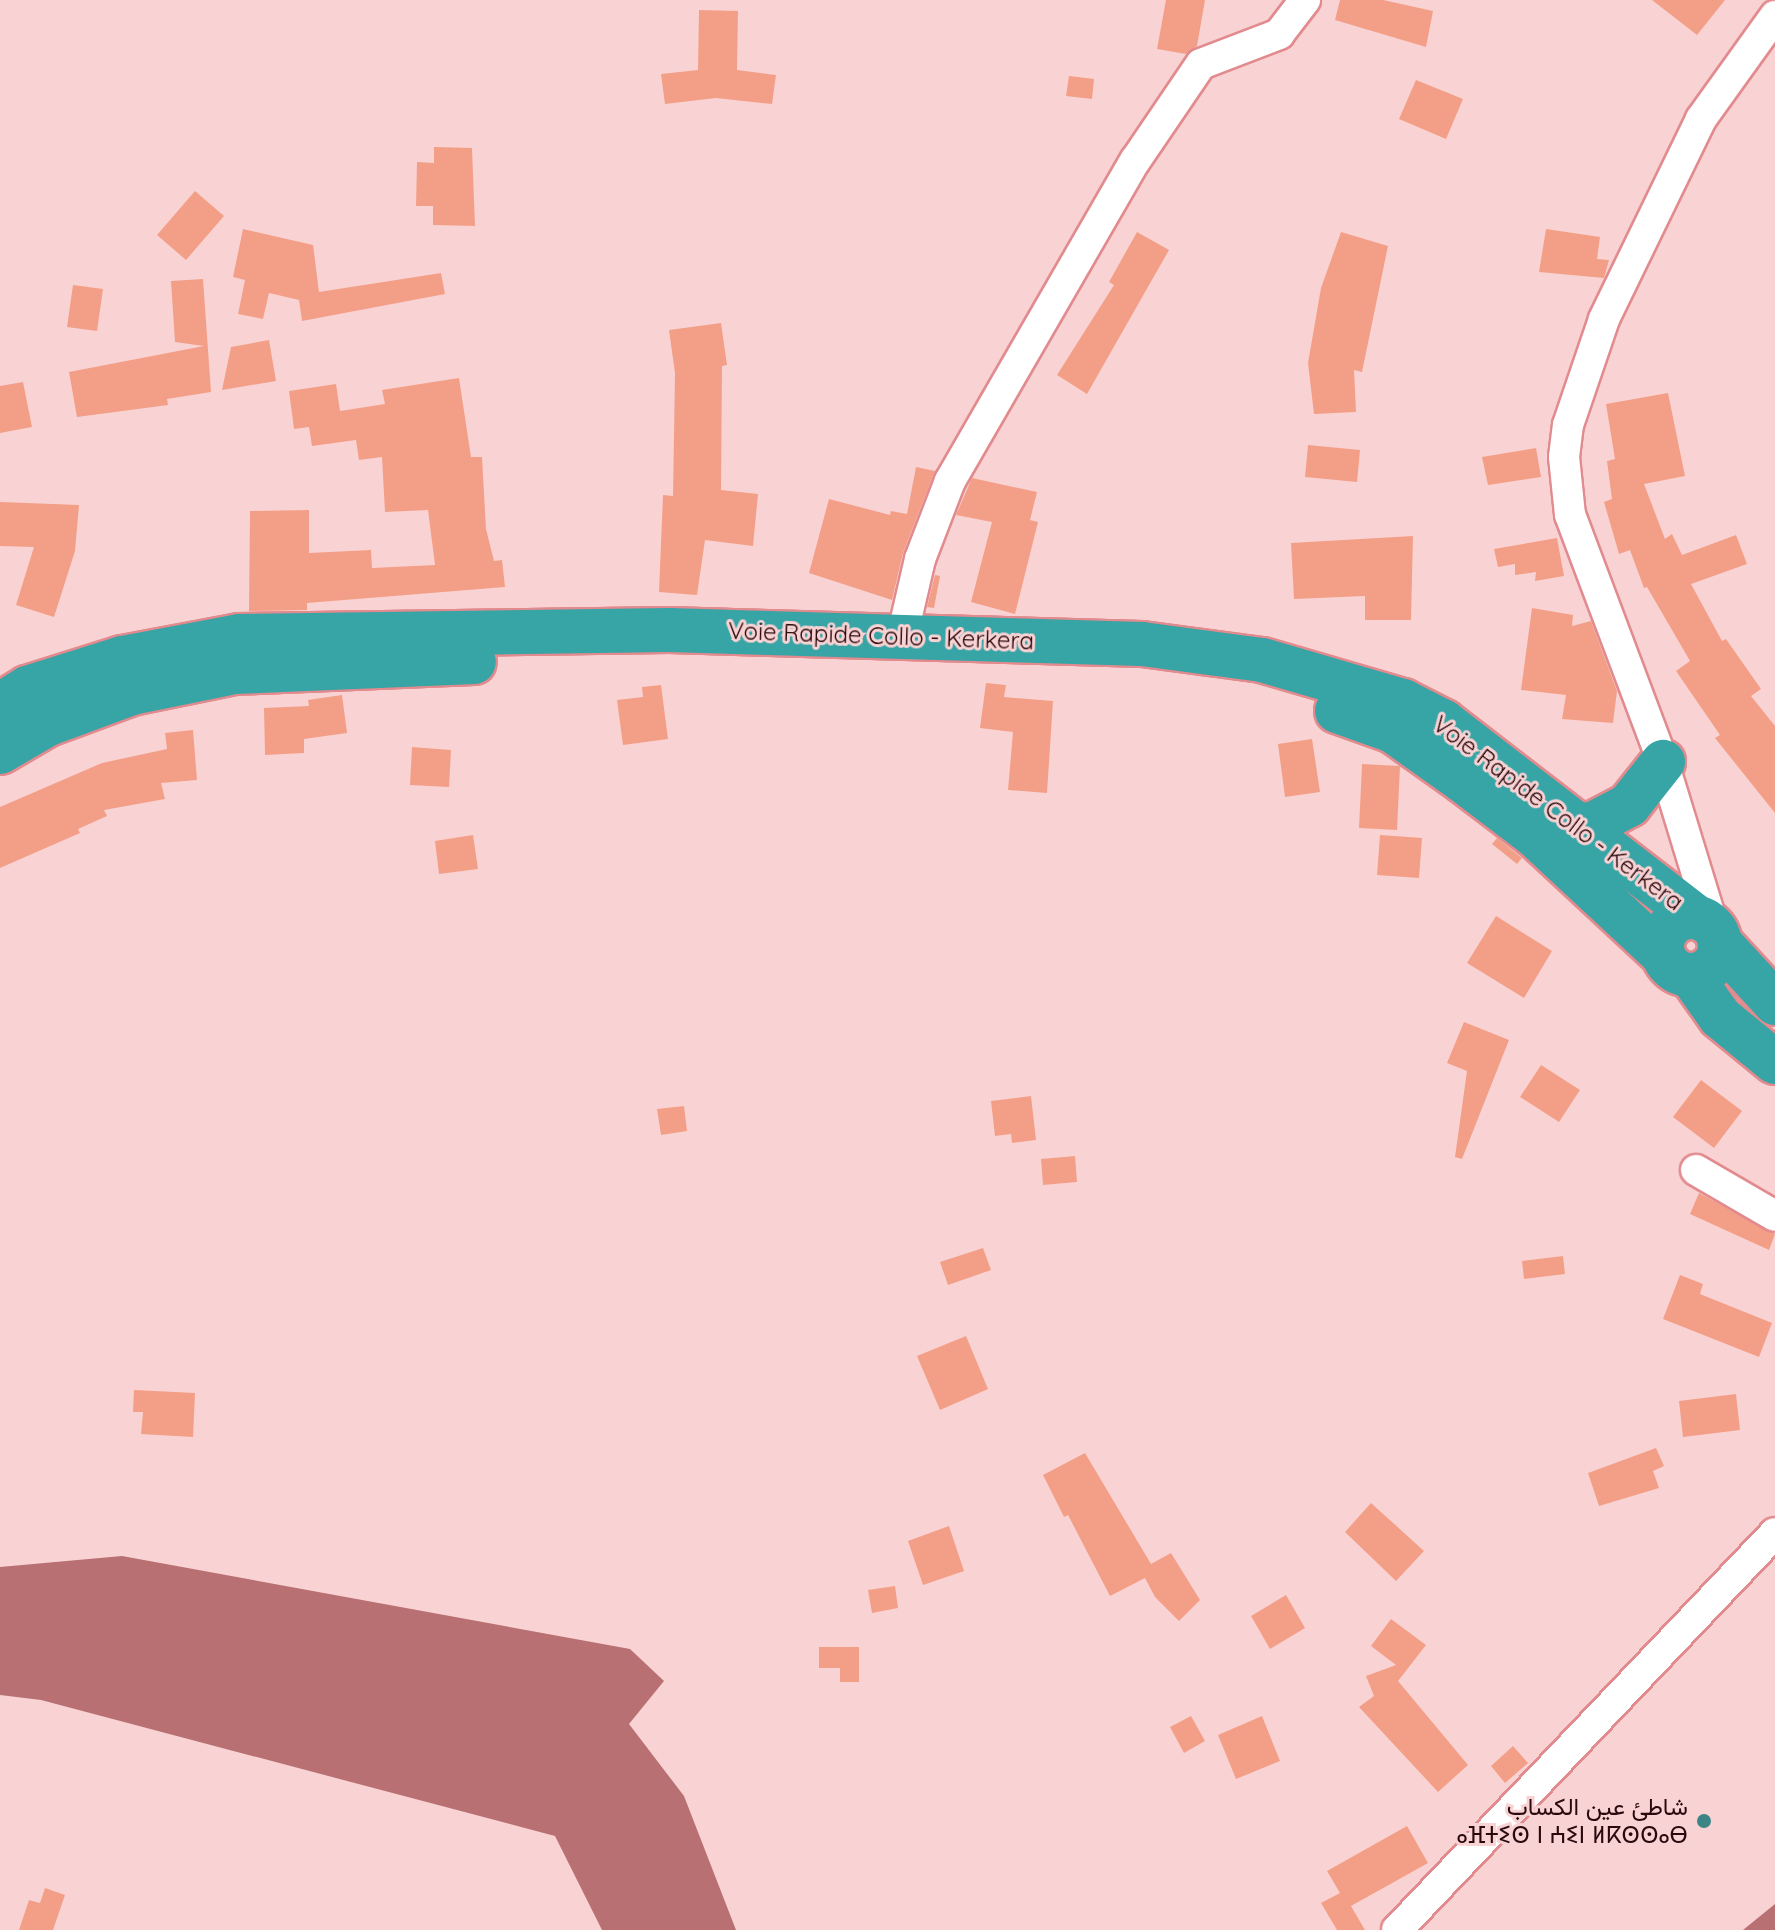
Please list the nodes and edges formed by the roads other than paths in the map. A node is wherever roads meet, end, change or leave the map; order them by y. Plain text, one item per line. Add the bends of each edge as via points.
1 (1305, 0) edge
2 (1775, 16) edge
3 (902, 637) junction
4 (0, 705) edge
5 (0, 752) edge
6 (1663, 762) junction
7 (1579, 825) junction
8 (1710, 929) junction
9 (1677, 965) junction
10 (1775, 1003) edge
11 (1775, 1062) edge
12 (1696, 1170) dead end
13 (1775, 1216) edge
14 (1774, 1538) edge
15 (1397, 1930) edge

1 - 3 street via 1279,34 1201,64 1164,116 950,481 920,559
2 - 6 street via 1701,119 1604,319 1568,425 1564,457 1570,515
3 - 4 highway, Voie Rapide Collo - Kerkera via 669,630 239,636 122,658 27,688
3 - 7 highway, Voie Rapide Collo - Kerkera via 1142,644 1262,660 1403,701 1444,722
5 - 9 highway, Voie Rapide Collo - Kerkera via 48,724 132,693 235,672 673,653 1156,671 1256,683 1393,731 1533,834
6 - 7 highway via 1629,805 1593,824
6 - 8 street
7 - 8 highway, Voie Rapide Collo - Kerkera
8 - 9 highway via 1716,963
8 - 10 highway, Voie Rapide Collo - Kerkera
9 - 11 highway, Voie Rapide Collo - Kerkera via 1720,1017
12 - 13 street
14 - 15 street

